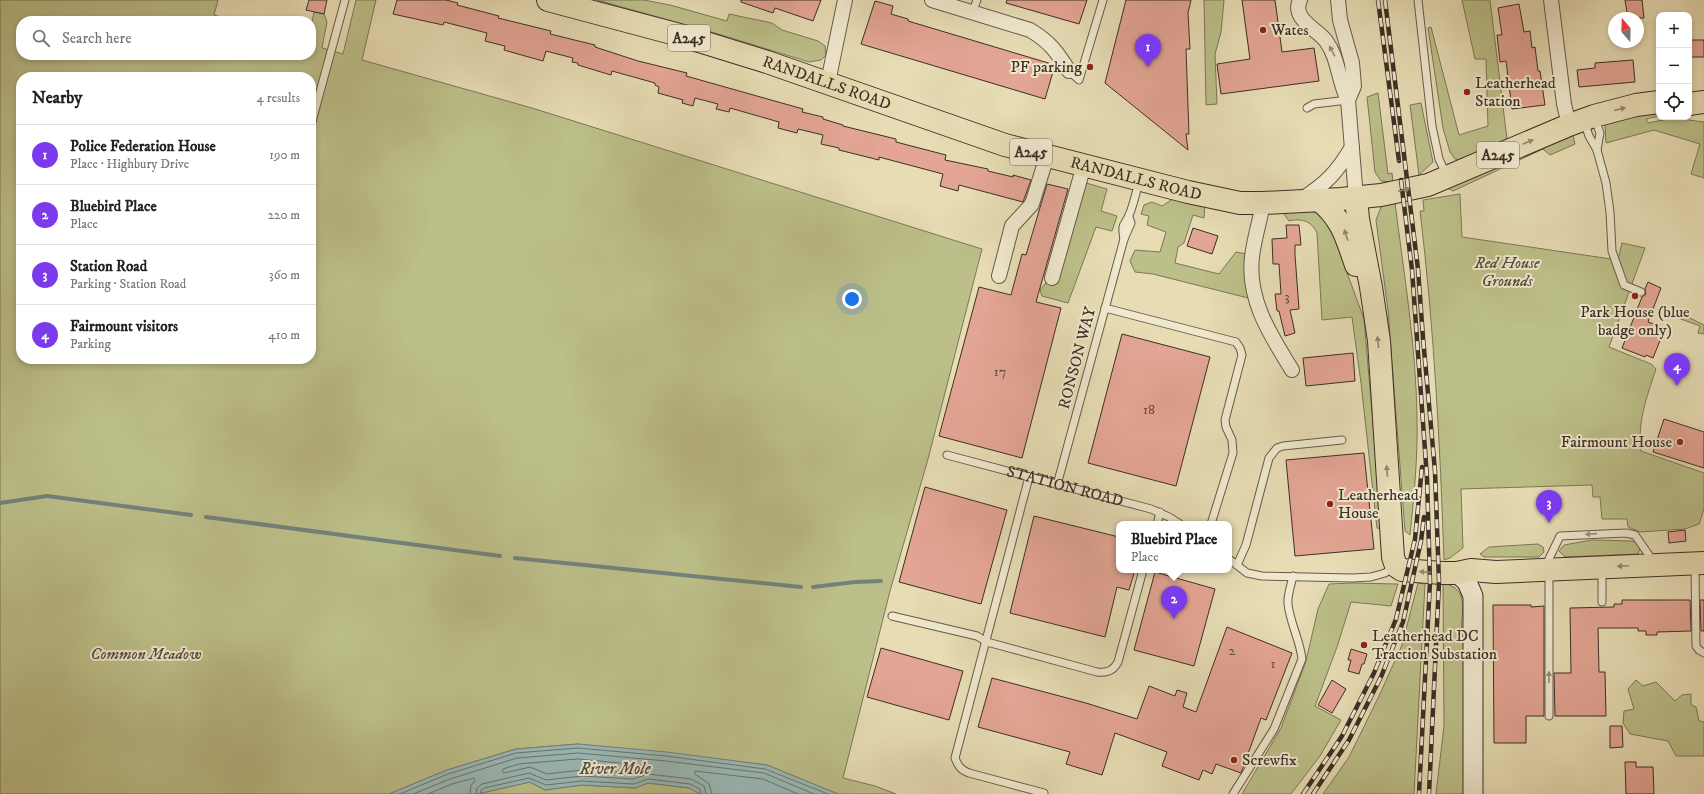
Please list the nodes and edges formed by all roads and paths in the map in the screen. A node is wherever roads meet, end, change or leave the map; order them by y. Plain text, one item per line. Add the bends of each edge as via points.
1 (345, 0) edge
2 (548, 0) edge
3 (845, 0) edge
4 (932, 0) edge
5 (1103, 0) edge
6 (1300, 0) edge
7 (1338, 0) edge
8 (1418, 0) edge
9 (1551, 0) edge
10 (975, 6) edge
11 (1069, 71) joint
12 (828, 82) junction
13 (1348, 100) junction
14 (1656, 102) edge
15 (316, 107) edge
16 (1307, 108) dead end
17 (1582, 120) junction
18 (1352, 147) junction
19 (1597, 150) junction
20 (1047, 156) junction
21 (1084, 165) junction
22 (1449, 177) junction
23 (1139, 180) junction
24 (1356, 198) junction
25 (1319, 200) junction
26 (1298, 202) junction
27 (1263, 203) junction
28 (999, 276) dead end
29 (1052, 278) dead end
30 (1641, 292) dead end
31 (1104, 308) junction
32 (1374, 310) junction
33 (1292, 370) dead end
34 (1342, 440) dead end
35 (947, 455) dead end
36 (1029, 477) junction
37 (1057, 485) junction
38 (1160, 512) junction
39 (1158, 521) edge
40 (1175, 521) edge
41 (1211, 521) edge
42 (1232, 561) edge
43 (1700, 563) edge
44 (1237, 565) junction
45 (1656, 565) junction
46 (1396, 566) junction
47 (1602, 567) junction
48 (1546, 570) junction
49 (1496, 572) junction
50 (1143, 573) edge
51 (1457, 573) junction
52 (1293, 576) junction
53 (1473, 596) junction
54 (1602, 602) dead end
55 (892, 616) dead end
56 (987, 642) junction
57 (1704, 653) edge
58 (1550, 716) dead end
59 (1044, 793) dead end
60 (1234, 794) edge
61 (1473, 794) edge

1 - 15 lane
2 - 12 main road, RANDALLS ROAD / A245 via 690,38
3 - 12 street
4 - 10 street
5 - 11 lane via 1079,80
13 -> 6 street via 1342,88 1332,49 1322,36 1303,21 1299,12
7 - 13 street via 1340,20 1352,63 1354,86
8 - 22 lane via 1432,126 1440,159
9 - 17 street via 1564,104
10 - 11 street via 1043,38
12 - 20 main road, RANDALLS ROAD / A245 via 992,140
13 - 16 lane via 1314,104
13 - 18 street
17 -> 14 main road, RANDALLS ROAD / A245 via 1636,105
17 - 19 lane
17 - 19 lane via 1600,133
22 -> 17 main road, RANDALLS ROAD / A245
18 - 24 street
18 - 26 street via 1327,181
19 - 30 lane via 1606,183 1612,251 1624,285
20 - 21 main road, RANDALLS ROAD / A245
20 - 28 street via 1032,204 1012,226
21 - 23 main road, RANDALLS ROAD / A245
21 - 29 street
24 -> 22 main road, RANDALLS ROAD / A245 via 1428,186
23 - 27 main road, RANDALLS ROAD / A245 via 1220,200
23 - 31 lane, RONSON WAY via 1129,217 1131,223
24 - 25 main road, RANDALLS ROAD / A245
24 - 32 main road
25 - 26 main road, RANDALLS ROAD / A245
32 -> 25 main road via 1363,288 1343,228 1332,212
26 - 27 main road, RANDALLS ROAD / A245
27 - 33 street via 1252,258 1253,285 1258,308 1268,330
31 - 37 lane, RONSON WAY
31 - 41 lane via 1236,342 1240,348 1242,355 1225,420 1232,440 1233,453
46 -> 32 main road via 1393,557 1379,342
34 - 44 lane via 1283,446 1272,452 1246,544
35 - 36 lane, STATION ROAD
36 - 37 lane, STATION ROAD
36 - 56 lane
37 - 38 lane, STATION ROAD
38 - 39 lane
38 - 40 lane, STATION ROAD
42 - 44 lane
43 - 45 main road
43 - 57 lane via 1696,646
44 - 52 lane via 1253,575
45 -> 47 main road
45 -> 48 lane via 1635,535 1608,533 1560,536
51 -> 46 main road via 1402,570
46 - 52 lane via 1371,577
47 - 48 main road
47 - 54 lane
48 - 49 main road
58 -> 48 lane via 1549,578
49 - 51 main road via 1471,570
49 - 53 main road via 1484,580
50 - 56 lane via 1114,669 1097,672
51 - 53 main road via 1467,582
52 - 60 lane via 1287,602 1302,659 1274,728
53 - 61 main road
55 - 56 lane via 977,636
56 - 59 lane via 956,750 958,766 969,773

